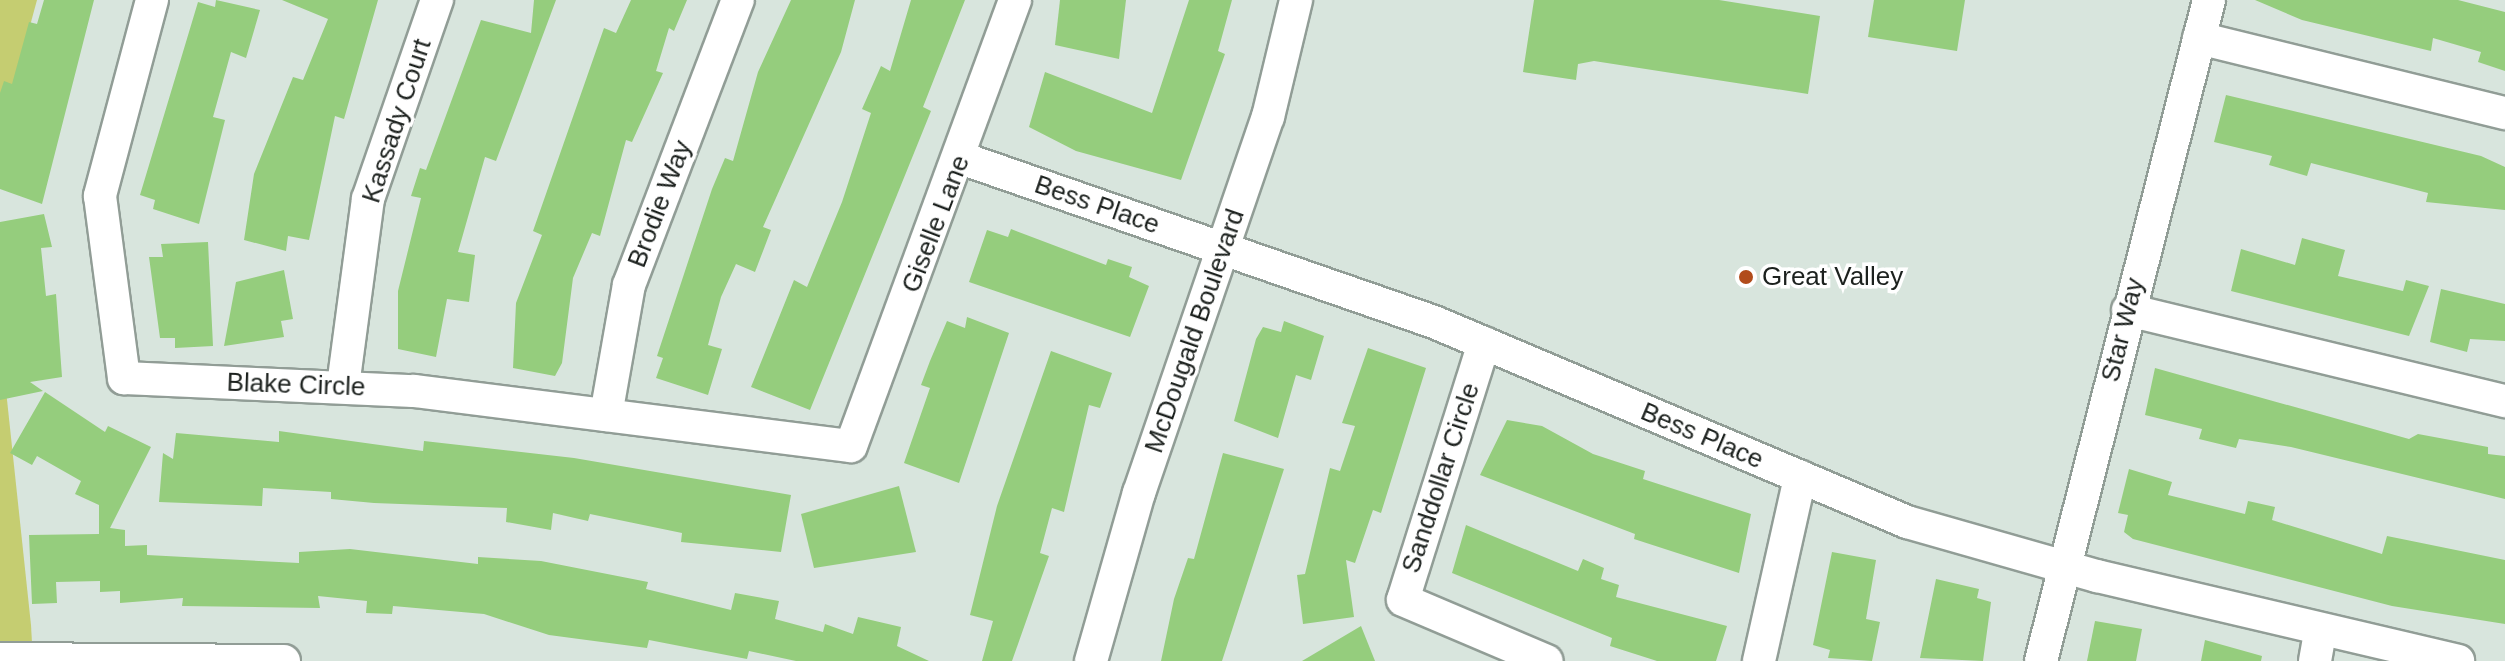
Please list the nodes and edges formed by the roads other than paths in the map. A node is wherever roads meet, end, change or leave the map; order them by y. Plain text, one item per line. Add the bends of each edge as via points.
1 (152, 0) edge
2 (437, 0) edge
3 (738, 0) edge
4 (1015, 0) edge
5 (1296, 0) edge
6 (2209, 0) edge
7 (2199, 38) junction
8 (2505, 113) edge
9 (961, 158) junction
10 (1224, 248) junction
11 (2128, 310) junction
12 (1484, 343) junction
13 (343, 386) junction
14 (2505, 401) edge
15 (606, 415) junction
16 (851, 446) joint
17 (1800, 477) junction
18 (2062, 567) junction
19 (2318, 646) edge
20 (0, 659) edge
21 (220, 660) edge
22 (284, 661) edge
23 (1091, 661) edge
24 (1547, 661) edge
25 (1759, 661) edge
26 (2041, 661) edge
27 (2458, 661) edge

1 - 13 street, Blake Circle via 100,196 124,378
2 - 13 street, Kassady Court via 368,199
3 - 15 street, Brodie Way via 629,285
4 - 9 street, Giselle Lane
5 - 10 street, McDougald Boulevard via 1268,117
6 - 7 street, Star Way
7 - 8 street
7 - 11 street, Star Way
9 - 10 street, Bess Place
9 - 16 street, Giselle Lane
10 - 12 street, Bess Place
10 - 23 street, McDougald Boulevard via 1131,519
11 - 14 street
11 - 18 street, Star Way
12 - 17 street, Bess Place
12 - 24 street, Sanddollar Circle via 1403,600
13 - 15 street, Blake Circle
15 - 16 street, Blake Circle
17 - 18 street, Bess Place via 1907,522
17 - 25 street
18 - 19 street, Bess Place
18 - 26 street, Star Way
19 - 27 street, Bess Place
20 - 21 street
21 - 22 street

